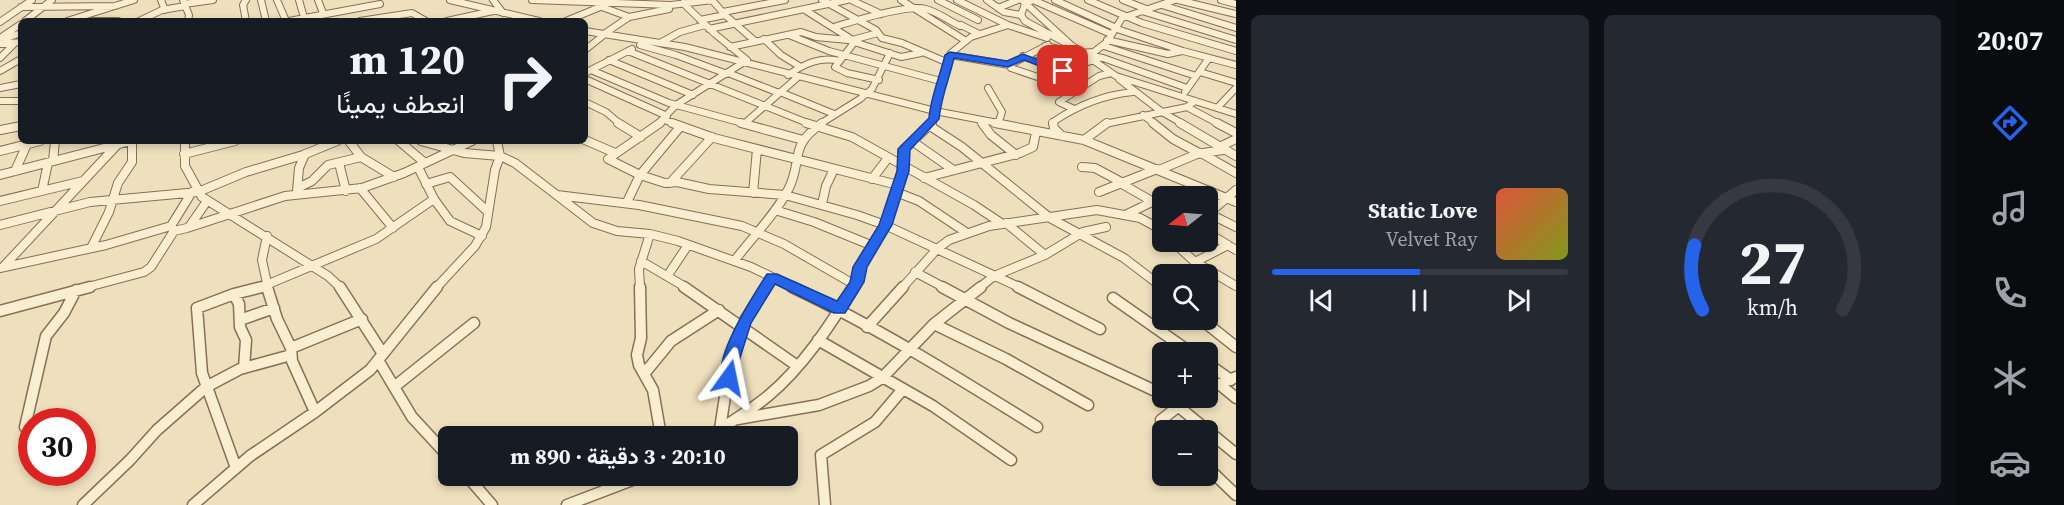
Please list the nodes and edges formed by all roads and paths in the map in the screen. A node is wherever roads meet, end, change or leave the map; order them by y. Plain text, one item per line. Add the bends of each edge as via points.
1 (32, 0) edge
2 (52, 0) edge
3 (89, 0) edge
4 (134, 0) edge
5 (161, 0) edge
6 (213, 0) edge
7 (246, 0) edge
8 (261, 0) edge
9 (278, 0) edge
10 (299, 0) edge
11 (318, 0) edge
12 (453, 0) edge
13 (502, 0) edge
14 (532, 0) edge
15 (712, 0) edge
16 (785, 0) edge
17 (822, 0) edge
18 (847, 0) edge
19 (851, 0) edge
20 (901, 0) edge
21 (938, 0) edge
22 (957, 0) edge
23 (987, 0) edge
24 (1018, 0) edge
25 (1055, 0) edge
26 (1088, 0) edge
27 (1124, 0) edge
28 (1154, 0) edge
29 (1177, 0) edge
30 (1221, 0) edge
31 (494, 1) edge
32 (381, 2) edge
33 (580, 2) edge
34 (765, 2) edge
35 (1023, 2) edge
36 (184, 3) edge
37 (684, 3) edge
38 (606, 4) edge
39 (829, 4) junction
40 (1163, 4) junction
41 (83, 6) junction
42 (115, 6) junction
43 (1236, 6) edge
44 (21, 7) junction
45 (43, 7) junction
46 (1207, 7) junction
47 (998, 8) junction
48 (805, 9) junction
49 (912, 9) junction
50 (928, 9) junction
51 (954, 9) junction
52 (976, 9) junction
53 (105, 10) junction
54 (163, 10) junction
55 (494, 10) junction
56 (1144, 10) junction
57 (1228, 12) junction
58 (322, 13) junction
59 (503, 13) junction
60 (724, 14) junction
61 (782, 14) junction
62 (882, 14) junction
63 (1081, 14) junction
64 (1236, 14) edge
65 (986, 15) junction
66 (1021, 15) junction
67 (1195, 15) junction
68 (629, 17) junction
69 (1069, 17) junction
70 (1124, 17) junction
71 (29, 18) edge
72 (69, 18) edge
73 (88, 18) edge
74 (99, 18) edge
75 (146, 18) edge
76 (162, 18) edge
77 (188, 18) edge
78 (245, 18) edge
79 (265, 18) edge
80 (286, 18) edge
81 (305, 18) edge
82 (308, 18) edge
83 (374, 18) edge
84 (393, 18) edge
85 (421, 18) edge
86 (460, 18) edge
87 (526, 18) edge
88 (573, 18) edge
89 (700, 20) junction
90 (857, 20) junction
91 (978, 20) junction
92 (1046, 20) junction
93 (1236, 20) edge
94 (1028, 22) junction
95 (1178, 22) junction
96 (0, 23) edge
97 (18, 24) edge
98 (735, 25) junction
99 (961, 25) junction
100 (1008, 25) junction
101 (1227, 25) junction
102 (18, 27) edge
103 (707, 27) junction
104 (834, 27) junction
105 (1236, 28) edge
106 (948, 30) junction
107 (1113, 30) junction
108 (1166, 30) junction
109 (588, 31) edge
110 (878, 33) junction
111 (1058, 33) junction
112 (605, 34) junction
113 (980, 34) junction
114 (789, 35) junction
115 (1049, 35) junction
116 (18, 39) edge
117 (18, 39) edge
118 (764, 39) junction
119 (2, 40) edge
120 (966, 40) junction
121 (1149, 40) junction
122 (1236, 40) edge
123 (18, 41) edge
124 (649, 41) junction
125 (755, 41) junction
126 (852, 41) junction
127 (1064, 42) junction
128 (1106, 43) junction
129 (1159, 43) junction
130 (639, 45) junction
131 (658, 46) junction
132 (1045, 46) junction
133 (730, 47) junction
134 (588, 48) edge
135 (628, 51) junction
136 (1152, 51) junction
137 (1183, 51) junction
138 (1236, 51) edge
139 (890, 53) junction
140 (921, 53) junction
141 (845, 54) junction
142 (1023, 56) junction
143 (1090, 57) junction
144 (0, 58) edge
145 (644, 58) junction
146 (948, 58) junction
147 (1209, 58) junction
148 (609, 60) junction
149 (840, 61) junction
150 (18, 62) edge
151 (18, 62) edge
152 (744, 62) junction
153 (0, 64) edge
154 (884, 64) junction
155 (1008, 64) junction
156 (755, 65) junction
157 (1236, 65) edge
158 (800, 66) junction
159 (0, 71) edge
160 (588, 71) edge
161 (844, 72) junction
162 (727, 74) junction
163 (1114, 74) junction
164 (1198, 74) junction
165 (788, 75) junction
166 (798, 77) junction
167 (588, 80) edge
168 (879, 81) junction
169 (944, 82) junction
170 (1236, 83) edge
171 (711, 84) junction
172 (18, 85) edge
173 (830, 85) junction
174 (0, 88) edge
175 (988, 88) dead end
176 (1187, 88) junction
177 (1236, 88) edge
178 (1076, 90) junction
179 (780, 92) junction
180 (1134, 92) junction
181 (867, 94) junction
182 (693, 95) junction
183 (1228, 95) junction
184 (653, 96) junction
185 (1184, 97) junction
186 (1236, 98) edge
187 (0, 101) edge
188 (18, 101) edge
189 (1195, 101) junction
190 (588, 103) edge
191 (641, 104) junction
192 (676, 105) junction
193 (764, 105) junction
194 (1187, 107) junction
195 (1218, 107) junction
196 (1072, 108) junction
197 (935, 111) junction
198 (1162, 112) junction
199 (834, 114) junction
200 (1236, 114) edge
201 (1143, 115) junction
202 (665, 118) junction
203 (981, 121) junction
204 (0, 124) edge
205 (744, 124) junction
206 (998, 124) junction
207 (930, 126) junction
208 (18, 127) edge
209 (680, 127) junction
210 (817, 127) junction
211 (10, 128) junction
212 (0, 130) edge
213 (1036, 132) junction
214 (1236, 133) edge
215 (1062, 136) junction
216 (641, 137) junction
217 (712, 137) junction
218 (1236, 139) edge
219 (803, 140) junction
220 (1084, 140) junction
221 (588, 141) edge
222 (912, 141) junction
223 (25, 144) edge
224 (28, 144) edge
225 (54, 144) edge
226 (120, 144) edge
227 (131, 144) edge
228 (185, 144) edge
229 (223, 144) edge
230 (330, 144) edge
231 (351, 144) edge
232 (402, 144) edge
233 (431, 144) edge
234 (465, 144) edge
235 (498, 144) edge
236 (117, 145) junction
237 (1221, 148) junction
238 (757, 149) junction
239 (451, 150) junction
240 (0, 151) edge
241 (615, 153) junction
242 (1200, 153) junction
243 (184, 154) junction
244 (305, 154) junction
245 (1016, 155) junction
246 (500, 156) junction
247 (1236, 156) edge
248 (361, 157) junction
249 (795, 158) junction
250 (888, 158) junction
251 (50, 162) junction
252 (982, 162) junction
253 (339, 163) junction
254 (421, 165) junction
255 (903, 166) junction
256 (1082, 167) dead end
257 (834, 169) junction
258 (952, 169) junction
259 (1158, 170) junction
260 (15, 171) junction
261 (1236, 173) edge
262 (0, 175) edge
263 (640, 176) junction
264 (394, 177) junction
265 (924, 178) junction
266 (872, 179) junction
267 (84, 181) junction
268 (670, 183) junction
269 (426, 184) junction
270 (1122, 184) junction
271 (360, 188) junction
272 (897, 189) junction
273 (1236, 190) edge
274 (42, 191) junction
275 (297, 191) junction
276 (346, 191) junction
277 (195, 192) junction
278 (1099, 192) dead end
279 (753, 193) junction
280 (556, 195) junction
281 (785, 195) junction
282 (1225, 198) junction
283 (114, 199) junction
284 (434, 199) junction
285 (0, 201) edge
286 (207, 201) junction
287 (627, 202) junction
288 (1152, 202) joint
289 (1236, 202) edge
290 (822, 204) junction
291 (1218, 204) edge
292 (57, 210) junction
293 (775, 210) junction
294 (487, 211) junction
295 (230, 214) junction
296 (1125, 215) junction
297 (1050, 218) junction
298 (1218, 218) edge
299 (1003, 223) junction
300 (1152, 223) edge
301 (0, 225) edge
302 (885, 225) junction
303 (189, 227) junction
304 (1106, 227) dead end
305 (1236, 227) edge
306 (393, 228) junction
307 (172, 229) junction
308 (757, 231) junction
309 (967, 233) junction
310 (650, 234) junction
311 (1078, 235) junction
312 (267, 236) junction
313 (482, 236) junction
314 (1218, 239) edge
315 (688, 245) junction
316 (873, 246) junction
317 (1232, 247) edge
318 (91, 248) junction
319 (937, 249) junction
320 (1184, 252) edge
321 (1045, 255) junction
322 (735, 260) junction
323 (641, 261) junction
324 (1195, 262) junction
325 (311, 266) junction
326 (1, 269) edge
327 (915, 272) junction
328 (668, 275) junction
329 (994, 276) junction
330 (772, 277) junction
331 (1152, 279) edge
332 (266, 284) junction
333 (855, 285) junction
334 (1236, 286) edge
335 (76, 290) junction
336 (234, 294) junction
337 (1113, 298) dead end
338 (964, 300) junction
339 (274, 309) junction
340 (839, 309) junction
341 (719, 310) junction
342 (0, 311) edge
343 (362, 319) junction
344 (240, 320) junction
345 (474, 323) dead end
346 (934, 324) junction
347 (743, 327) junction
348 (867, 327) junction
349 (1100, 329) dead end
350 (1215, 330) edge
351 (818, 340) junction
352 (1176, 342) edge
353 (1236, 347) edge
354 (909, 348) junction
355 (291, 351) junction
356 (380, 357) junction
357 (796, 365) junction
358 (244, 368) junction
359 (1218, 370) edge
360 (644, 374) junction
361 (882, 378) junction
362 (1233, 379) edge
363 (1219, 384) joint
364 (206, 387) junction
365 (394, 387) junction
366 (1152, 388) edge
367 (903, 389) junction
368 (1236, 398) edge
369 (1088, 405) dead end
370 (30, 408) edge
371 (1175, 408) edge
372 (1182, 408) edge
373 (315, 412) junction
374 (735, 419) junction
375 (1161, 420) edge
376 (659, 426) edge
377 (720, 426) edge
378 (724, 426) edge
379 (1037, 428) dead end
380 (438, 445) edge
381 (1236, 454) edge
382 (1011, 460) dead end
383 (236, 468) junction
384 (1218, 478) edge
385 (476, 486) edge
386 (620, 486) edge
387 (1236, 495) edge
388 (83, 505) edge
389 (193, 505) edge
390 (492, 505) edge
391 (567, 505) edge
392 (825, 505) edge

1 - 44 street
2 - 45 street
3 - 41 street
4 - 42 street
5 - 54 street
6 - 36 street
7 - 78 street
8 - 79 street
9 - 80 street
10 - 81 street
11 - 58 street
12 - 55 street
13 - 31 street
14 - 33 street
15 - 37 street
15 - 60 street
16 - 34 street
17 - 39 street
18 - 39 street
19 - 62 street
20 - 49 street
21 - 51 street
22 - 52 street
23 - 47 street
24 - 47 street
25 - 63 street
26 - 70 street
27 - 56 street
28 - 40 street
29 - 40 street
29 - 46 street
30 - 43 street
31 - 59 street
32 - 58 street
32 - 83 street
33 - 38 street
34 - 60 street
34 - 61 street
35 - 66 street
35 - 69 street via 1033,0
35 - 92 street
36 - 54 street
36 - 77 street
37 - 38 street
37 - 68 street
37 - 89 street
38 - 68 street
38 - 88 street
39 - 48 street
39 - 90 street
40 - 56 street
40 - 67 street
41 - 42 street
41 - 45 street
41 - 72 street
42 - 53 street
43 - 57 street
44 - 45 street
44 - 96 street
45 - 71 street
46 - 57 street
46 - 67 street
47 - 52 street
47 - 65 street
47 - 66 street
48 - 61 street
48 - 104 street
49 - 50 street
49 - 62 street
49 - 106 street
50 - 51 street
50 - 99 street
51 - 91 street
52 - 65 street
53 - 73 street
53 - 74 street
54 - 75 street
54 - 76 street
55 - 59 street
55 - 86 street
56 - 70 street
56 - 95 street
57 - 64 street
58 - 82 street
59 - 87 street
60 - 89 street
60 - 98 street
61 - 98 street
62 - 90 street
63 - 69 street
63 - 107 street
65 - 91 street
65 - 100 street
66 - 94 street
67 - 101 street
68 - 112 street
69 - 107 street
70 - 107 street
70 - 108 street
84 - 85 street via 412,13
89 - 103 street
90 - 104 street
90 - 110 street
91 - 99 street
92 - 94 street
92 - 111 street
93 - 101 street
94 - 115 street
95 - 108 street
95 - 122 street
96 - 97 street
98 - 103 street
98 - 125 street
99 - 106 street
99 - 113 street
100 - 113 street
100 - 127 street
101 - 105 street
102 - 119 street
103 - 131 street via 680,32
103 - 133 street
104 - 126 street
106 - 120 street
107 - 121 street
107 - 128 street
108 - 121 street
108 - 138 street
109 - 112 street
110 - 126 street
110 - 140 street
111 - 115 street
111 - 127 street
112 - 124 street
112 - 134 street
113 - 120 street
114 - 118 street
114 - 126 street via 801,32
114 - 141 street
115 - 127 street
116 - 119 street
117 - 119 street
118 - 125 street
118 - 158 street via 781,56
120 - 146 street
121 - 129 street
123 - 144 street
124 - 130 street
124 - 131 street
125 - 133 street
126 - 139 street
126 - 141 street
127 - 132 street
127 - 143 street
128 - 136 street
128 - 143 street
128 - 164 street
129 - 136 street
129 - 137 street
130 - 131 street
130 - 135 street
131 - 145 street
131 - 152 street
131 - 162 street
132 - 142 street
132 - 143 street
133 - 156 street
135 - 145 street
135 - 148 street
136 - 137 street
137 - 147 street
139 - 140 street via 903,57
139 - 154 street
140 - 146 street
141 - 149 street
141 - 154 street
142 - 143 street via 1061,71
142 - 155 street
143 - 163 street
143 - 176 street via 1103,58
145 - 171 street
146 - 155 street
146 - 169 street
147 - 157 street
147 - 164 street
148 - 160 street
148 - 182 street
149 - 158 street via 828,58
149 - 161 street via 835,67
150 - 153 street
151 - 159 street
152 - 156 street
152 - 162 street
154 - 168 street
154 - 169 street
155 - 178 street
156 - 165 street
158 - 165 street
160 - 184 street
161 - 168 street
161 - 173 street
162 - 171 street
162 - 179 street
163 - 178 street via 1099,76
163 - 180 street
163 - 185 street
164 - 170 street
164 - 176 street
165 - 166 street
166 - 173 street
166 - 179 street
167 - 191 street
168 - 181 street
169 - 197 street
171 - 182 street
171 - 193 street
172 - 174 street
173 - 181 street
175 - 206 street via 1002,112
176 - 185 street
177 - 183 street
178 - 196 street via 1059,102
179 - 193 street
179 - 199 street
180 - 196 street via 1110,95
180 - 198 street
181 - 197 street
181 - 199 street
182 - 192 street
183 - 186 street
183 - 195 street
184 - 191 street
184 - 192 street
185 - 189 street
187 - 188 street
189 - 194 street
189 - 195 street
190 - 216 street
191 - 202 street
192 - 202 street
192 - 205 street
193 - 205 street
193 - 210 street
194 - 198 street
194 - 214 street
195 - 200 street
196 - 215 street via 1053,122
197 - 203 street
197 - 207 street
198 - 201 street
198 - 237 street
199 - 210 street
201 - 220 street via 1108,122
201 - 242 street via 1173,139
202 - 209 street
202 - 216 street
203 - 206 street
203 - 245 street via 991,135
204 - 211 street
205 - 219 street
206 - 213 street
207 - 222 street
207 - 252 street
208 - 211 street
209 - 217 street
209 - 263 street
210 - 219 street
210 - 250 street via 848,135
211 - 212 street
213 - 215 street
213 - 245 street via 1033,147
215 - 220 street
216 - 241 street
217 - 238 street
217 - 268 street
218 - 237 street
219 - 249 street
220 - 259 street
221 - 241 street
222 - 255 street via 904,149
222 - 258 street
223 - 240 street
224 - 260 street
225 - 251 street
226 - 236 street
227 - 283 street via 132,159
228 - 243 street
229 - 243 street
230 - 244 street
231 - 248 street
232 - 254 street
233 - 239 street
234 - 239 street
235 - 246 street
236 - 251 street
236 - 267 street
237 - 242 street
237 - 247 street
238 - 249 street
238 - 279 street
239 - 246 street
239 - 254 street
241 - 263 street via 609,160
242 - 259 street
242 - 261 street
243 - 277 street via 185,166 198,184
244 - 275 street
244 - 277 street
245 - 252 street
246 - 280 street
246 - 294 street
248 - 253 street
248 - 264 street
249 - 257 street
249 - 281 street via 793,180
250 - 255 street
250 - 266 street
251 - 260 street
251 - 274 street
252 - 258 street
252 - 297 street
253 - 275 street via 328,165
253 - 276 street
254 - 264 street
254 - 269 street
255 - 265 street
255 - 272 street
256 - 270 street via 1095,168
257 - 266 street
257 - 290 street
258 - 265 street
259 - 270 street
259 - 282 street
260 - 262 street
263 - 268 street
263 - 287 street
264 - 271 street
265 - 299 street
266 - 272 street
267 - 274 street
267 - 292 street
268 - 279 street
269 - 284 street
269 - 294 street via 448,177
270 - 278 street
270 - 288 street
271 - 276 street
271 - 306 street
272 - 302 street
272 - 309 street
273 - 282 street
274 - 285 street
275 - 276 street
275 - 295 street
277 - 283 street
277 - 286 street
277 - 307 street
279 - 281 street
280 - 287 street
280 - 310 street via 596,225
281 - 290 street
281 - 293 street
282 - 289 street
282 - 291 street
283 - 292 street
283 - 318 street
284 - 306 street
284 - 313 street via 450,221
286 - 295 street
286 - 303 street
287 - 308 street
288 - 296 street
290 - 302 street
292 - 301 street
292 - 326 street
293 - 308 street
293 - 316 street
294 - 313 street
295 - 303 street
295 - 312 street
296 - 297 street via 1094,210
296 - 300 street
297 - 299 street
297 - 311 street
298 - 305 street
299 - 309 street
299 - 321 street
302 - 316 street
302 - 319 street
303 - 307 street
304 - 311 street
306 - 325 street
307 - 318 street
307 - 335 street via 151,267 144,272
308 - 322 street
308 - 333 street
309 - 319 street
310 - 315 street
310 - 323 street
311 - 321 street
311 - 331 street via 1132,263
312 - 325 street
312 - 332 street via 262,260
313 - 356 street
314 - 317 street
315 - 322 street
315 - 328 street
316 - 333 street via 860,267
317 - 324 street
318 - 326 street
319 - 327 street
319 - 329 street
320 - 324 street
321 - 329 street
322 - 330 street
323 - 328 street
323 - 360 street via 641,338 637,355
324 - 334 street
325 - 332 street
325 - 343 street via 340,286
327 - 338 street
327 - 348 street
328 - 341 street
329 - 338 street
329 - 349 street
330 - 340 street
330 - 347 street
332 - 336 street
332 - 339 street
333 - 340 street
335 - 342 street
335 - 370 street via 46,336
336 - 344 street
336 - 364 street via 197,308 199,360
337 - 352 street
338 - 346 street
338 - 366 street
339 - 344 street
339 - 355 street
340 - 348 street
340 - 351 street
341 - 347 street
341 - 360 street via 671,341
343 - 355 street
343 - 356 street
344 - 358 street via 246,339
345 - 365 street
346 - 354 street
346 - 369 street
347 - 357 street
347 - 377 street via 730,364
348 - 354 street
350 - 353 street
351 - 357 street
351 - 361 street
354 - 361 street
354 - 379 street
355 - 358 street
355 - 373 street
356 - 365 street
356 - 373 street via 363,377
357 - 374 street via 768,396
358 - 364 street
359 - 362 street
360 - 376 street via 653,390
361 - 367 street
361 - 374 street via 819,405
362 - 363 street
363 - 368 street
364 - 383 street
364 - 388 street
365 - 380 street via 412,417
367 - 382 street via 953,418
367 - 392 street via 882,416 821,455
371 - 375 street
372 - 381 street
373 - 383 street
374 - 378 street
383 - 389 street
384 - 387 street
385 - 390 street
386 - 391 street

